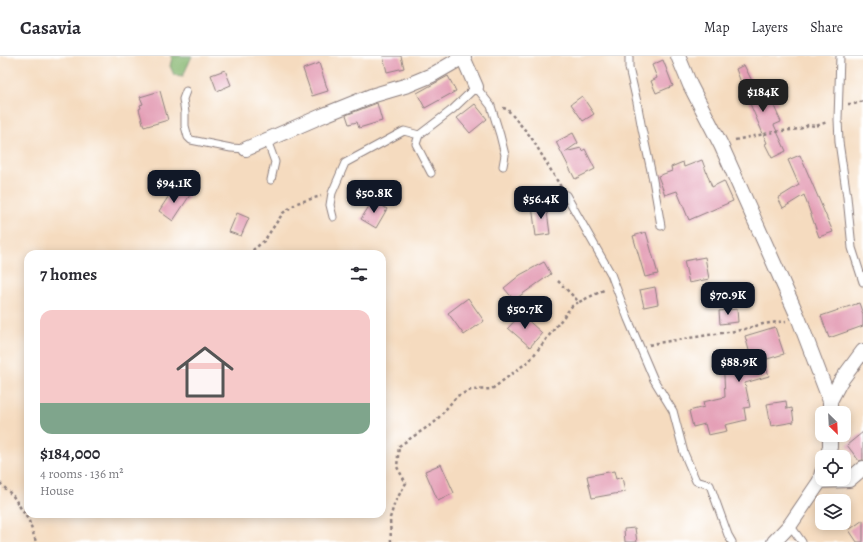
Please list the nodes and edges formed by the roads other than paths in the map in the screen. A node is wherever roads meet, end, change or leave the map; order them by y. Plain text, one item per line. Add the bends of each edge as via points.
1 (629, 56) edge
2 (678, 56) edge
3 (840, 56) edge
4 (463, 57) edge
5 (476, 87) junction
6 (186, 91) dead end
7 (419, 135) junction
8 (267, 140) junction
9 (246, 150) joint
10 (503, 166) dead end
11 (431, 174) dead end
12 (271, 180) dead end
13 (566, 195) road end
14 (333, 217) dead end
15 (660, 226) dead end
16 (863, 282) edge
17 (863, 351) edge
18 (830, 406) edge
19 (830, 406) edge
20 (863, 468) edge
21 (851, 478) edge
22 (815, 486) edge
23 (790, 525) junction
24 (732, 542) edge
25 (774, 542) edge
26 (802, 542) edge

1 - 15 lane via 629,68
2 - 18 street via 798,317
3 - 16 lane via 839,142 852,248
4 - 5 street
4 - 8 street via 408,85 372,96
5 - 7 lane
5 - 10 lane via 490,106 500,135 505,155
6 - 9 lane via 183,99 185,126 191,140
7 - 11 lane via 416,144
7 - 14 lane via 404,131 345,164 332,193 330,206
8 - 9 street
8 - 12 lane via 275,162
13 - 24 lane via 611,274 654,380 673,411 684,454 696,481 710,485
17 - 19 street via 840,382
20 - 21 street
22 - 23 street
23 - 25 street
23 - 26 lane

